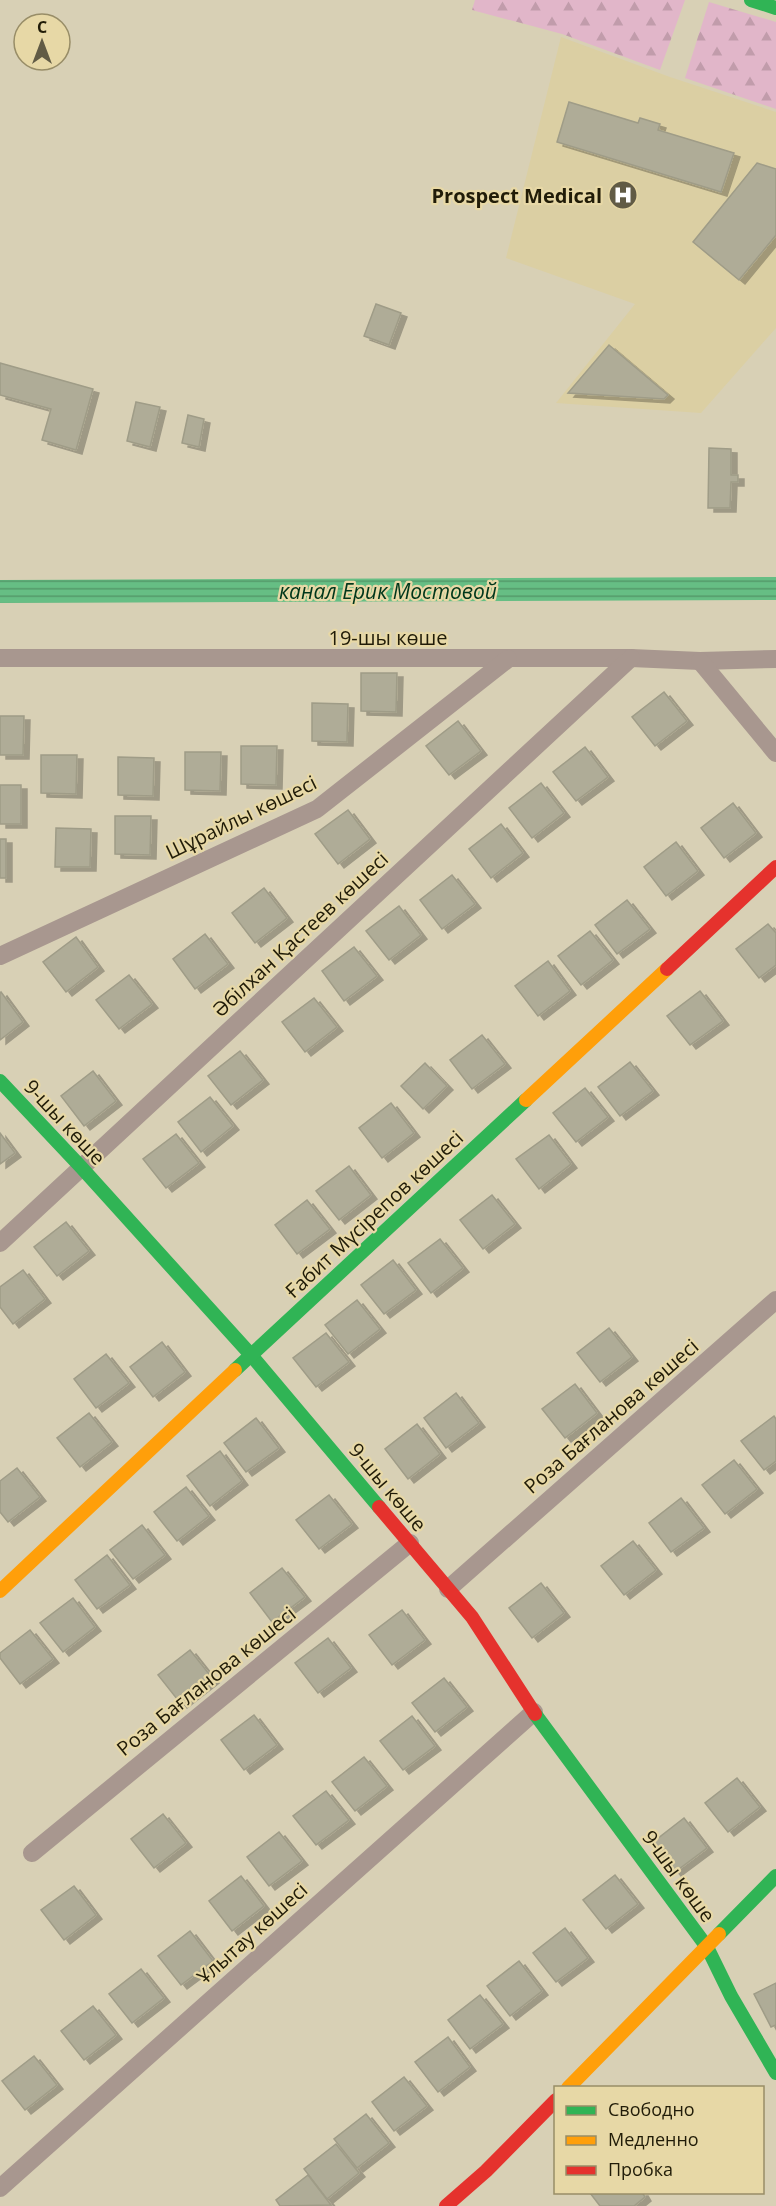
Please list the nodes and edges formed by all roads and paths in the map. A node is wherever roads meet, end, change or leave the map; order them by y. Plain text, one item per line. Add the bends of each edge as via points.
1 (751, 0) edge
2 (776, 8) edge
3 (0, 658) edge
4 (632, 658) junction
5 (508, 659) junction
6 (776, 659) edge
7 (700, 661) junction
8 (776, 753) edge
9 (776, 867) edge
10 (0, 956) edge
11 (0, 1082) edge
12 (81, 1167) junction
13 (0, 1243) edge
14 (776, 1300) edge
15 (251, 1355) junction
16 (410, 1543) junction
17 (448, 1589) junction
18 (0, 1591) edge
19 (534, 1712) junction
20 (32, 1853) dead end
21 (776, 1876) edge
22 (707, 1947) junction
23 (776, 2073) edge
24 (570, 2086) edge
25 (554, 2101) edge
26 (0, 2187) edge
27 (446, 2206) edge

1 - 2 street
3 - 5 street, 19-шы көше
4 - 5 street, 19-шы көше
4 - 7 street, 19-шы көше
4 - 12 street, Әбілхан Қастеев көшесi
5 - 10 street, Шұрайлы көшесі via 317,809
6 - 7 street, 19-шы көше
7 - 8 street
9 - 15 street, Ғабит Мүсірепов көшесi
11 - 12 street, 9-шы көше
12 - 13 street, Әбілхан Қастеев көшесi
12 - 15 street, 9-шы көше
14 - 17 street, Роза Бағланова көшесi
15 - 16 street, 9-шы көше
15 - 18 street, Ғабит Мүсірепов көшесi
16 - 17 street, 9-шы көше
16 - 20 street, Роза Бағланова көшесi
17 - 19 street, 9-шы көше via 472,1617
19 - 22 street, 9-шы көше
19 - 26 street, Ұлытау көшесi
21 - 22 street
22 - 23 street, 9-шы көше
22 - 24 street
25 - 27 street

